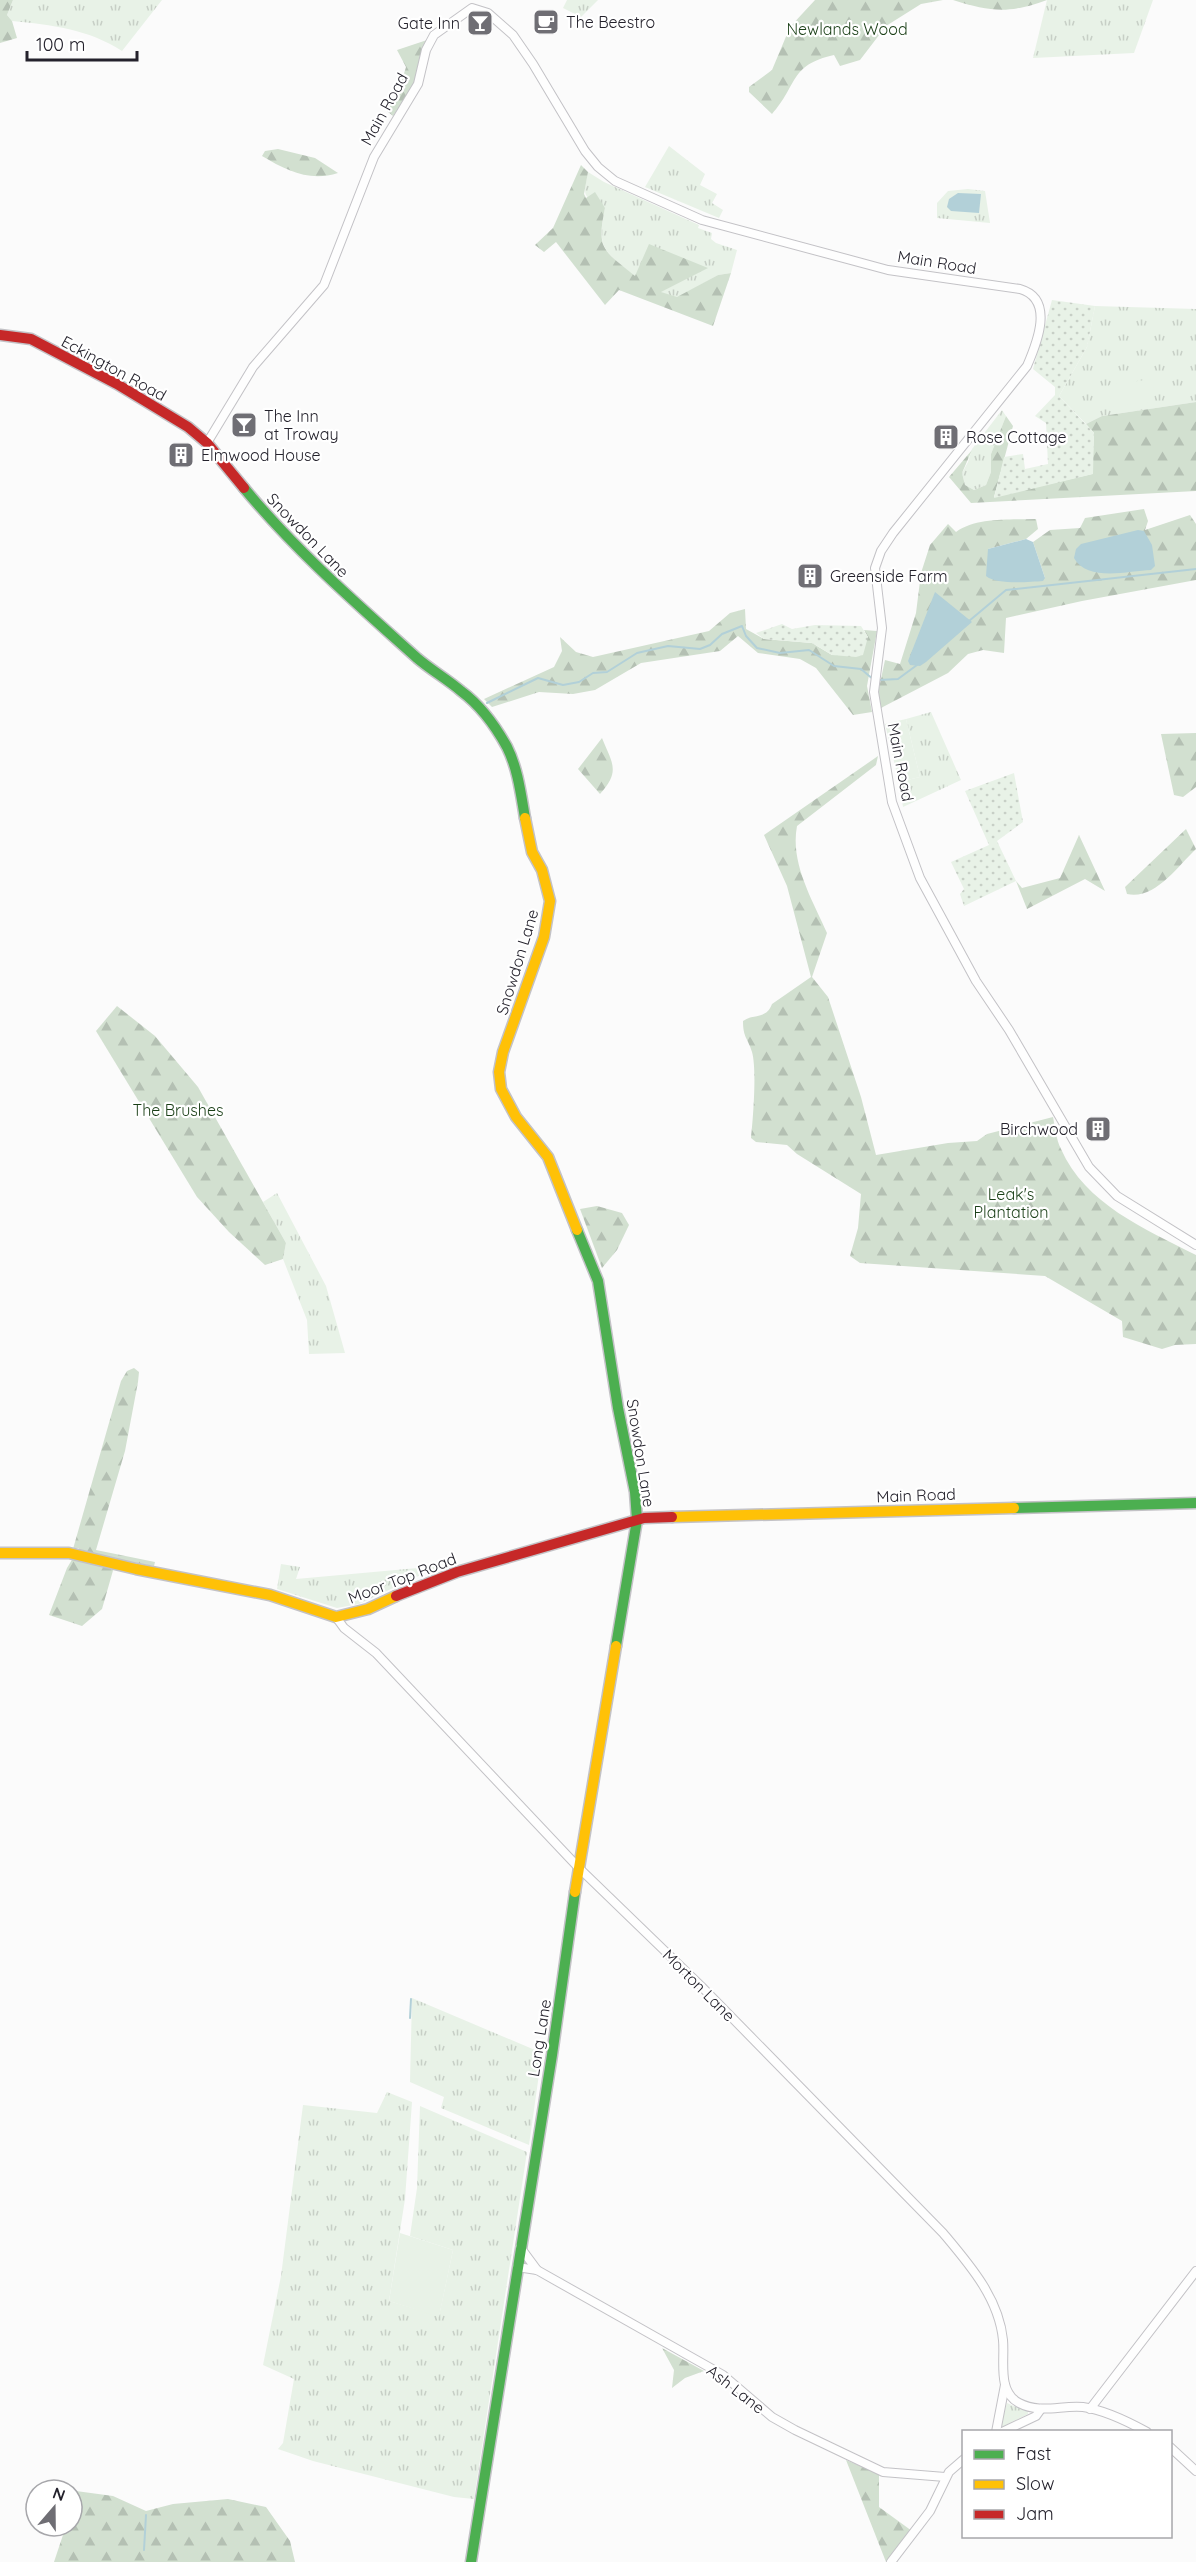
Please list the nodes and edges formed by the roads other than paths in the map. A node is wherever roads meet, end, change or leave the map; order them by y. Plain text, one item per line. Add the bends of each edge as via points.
1 (0, 335) edge
2 (207, 443) junction
3 (1196, 1245) edge
4 (1196, 1503) edge
5 (637, 1520) junction
6 (0, 1553) edge
7 (336, 1617) junction
8 (578, 1867) junction
9 (520, 2247) junction
10 (517, 2267) junction
11 (537, 2270) junction
12 (1196, 2271) edge
13 (1005, 2385) junction
14 (1041, 2409) junction
15 (1090, 2409) junction
16 (996, 2430) edge
17 (1006, 2430) edge
18 (1143, 2430) edge
19 (1172, 2449) edge
20 (962, 2460) edge
21 (1196, 2471) edge
22 (945, 2477) junction
23 (471, 2562) edge
24 (891, 2562) edge

1 - 2 main road, Eckington Road via 31,339 152,404
2 - 3 street, Main Road via 253,367 324,285 374,157 418,84 434,35 472,8 488,13 513,35 585,151 615,181 702,220 888,270 1020,289 1038,299 1041,316 1027,366 893,533 876,562 882,628 875,680 877,717 892,802 920,878 976,981 1016,1040 1089,1167 1117,1196
2 - 5 main road, Snowdon Lane via 268,517 318,569 482,710 515,766 532,852 548,891 549,915 503,1052 501,1089 516,1117 548,1157 598,1281
4 - 5 main road, Main Road
5 - 7 main road, Moor Top Road via 457,1572 368,1610
5 - 8 main road, Long Lane
6 - 7 main road, Moor Top Road via 69,1553 270,1594
7 - 8 street, Morton Lane via 376,1653
8 - 9 main road, Long Lane
8 - 13 street, Morton Lane via 702,1986 971,2267 998,2316
9 - 10 main road, Long Lane
9 - 11 street, Ash Lane
10 - 11 street, Ash Lane
10 - 23 main road, Long Lane
11 - 22 street, Ash Lane via 723,2375 771,2417 795,2430 883,2472
12 - 15 street
13 - 14 street via 1017,2402
13 - 16 street, Morton Lane
14 - 15 street
14 - 17 street via 1036,2416
15 - 18 street
19 - 21 street
20 - 22 street
22 - 24 street via 930,2511

